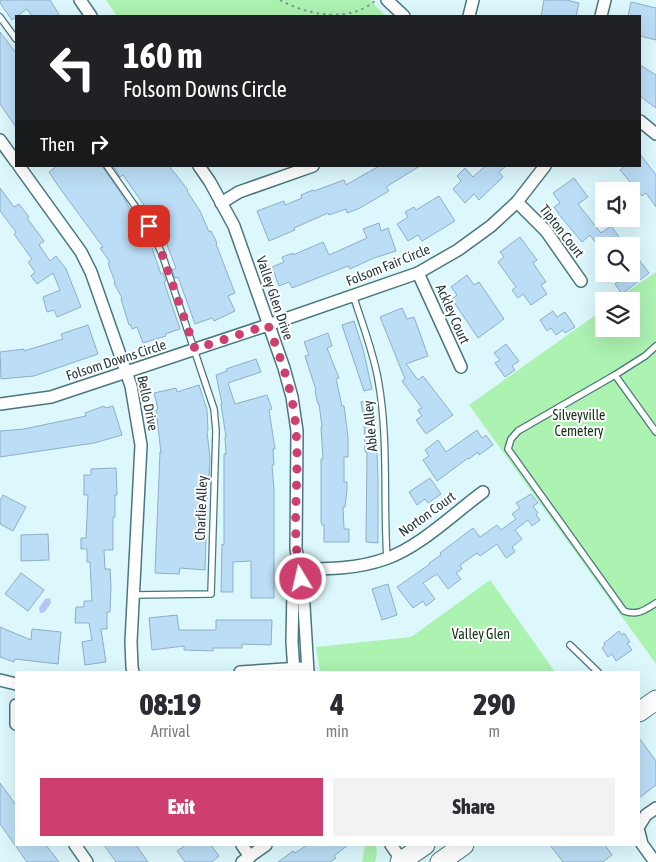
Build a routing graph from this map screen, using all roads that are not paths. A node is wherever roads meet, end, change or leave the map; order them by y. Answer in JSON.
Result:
{"nodes":[{"id":1,"x":80,"y":0,"type":"edge"},
{"id":2,"x":387,"y":0,"type":"edge"},
{"id":3,"x":473,"y":0,"type":"edge"},
{"id":4,"x":605,"y":0,"type":"edge"},
{"id":5,"x":90,"y":15,"type":"edge"},
{"id":6,"x":403,"y":15,"type":"edge"},
{"id":7,"x":469,"y":15,"type":"edge"},
{"id":8,"x":601,"y":15,"type":"edge"},
{"id":9,"x":0,"y":17,"type":"edge"},
{"id":10,"x":15,"y":38,"type":"edge"},
{"id":11,"x":641,"y":122,"type":"edge"},
{"id":12,"x":656,"y":134,"type":"edge"},
{"id":13,"x":0,"y":140,"type":"edge"},
{"id":14,"x":15,"y":161,"type":"edge"},
{"id":15,"x":20,"y":167,"type":"edge"},
{"id":16,"x":109,"y":167,"type":"edge"},
{"id":17,"x":199,"y":167,"type":"edge"},
{"id":18,"x":310,"y":167,"type":"edge"},
{"id":19,"x":544,"y":167,"type":"edge"},
{"id":20,"x":516,"y":202,"type":"junction"},
{"id":21,"x":221,"y":203,"type":"junction"},
{"id":22,"x":418,"y":272,"type":"junction"},
{"id":23,"x":581,"y":281,"type":"dead end"},
{"id":24,"x":353,"y":296,"type":"junction"},
{"id":25,"x":268,"y":325,"type":"junction"},
{"id":26,"x":656,"y":346,"type":"edge"},
{"id":27,"x":195,"y":349,"type":"junction"},
{"id":28,"x":461,"y":368,"type":"dead end"},
{"id":29,"x":126,"y":373,"type":"junction"},
{"id":30,"x":616,"y":375,"type":"junction"},
{"id":31,"x":0,"y":404,"type":"edge"},
{"id":32,"x":656,"y":432,"type":"edge"},
{"id":33,"x":482,"y":492,"type":"dead end"},
{"id":34,"x":387,"y":559,"type":"junction"},
{"id":35,"x":298,"y":569,"type":"junction"},
{"id":36,"x":134,"y":595,"type":"junction"},
{"id":37,"x":656,"y":603,"type":"edge"},
{"id":38,"x":570,"y":645,"type":"dead end"},
{"id":39,"x":293,"y":670,"type":"edge"},
{"id":40,"x":307,"y":670,"type":"edge"},
{"id":41,"x":133,"y":671,"type":"edge"},
{"id":42,"x":266,"y":671,"type":"edge"},
{"id":43,"x":597,"y":671,"type":"edge"},
{"id":44,"x":0,"y":680,"type":"edge"},
{"id":45,"x":15,"y":684,"type":"edge"},
{"id":46,"x":656,"y":700,"type":"edge"},
{"id":47,"x":640,"y":711,"type":"edge"},
{"id":48,"x":656,"y":808,"type":"edge"},
{"id":49,"x":640,"y":824,"type":"edge"},
{"id":50,"x":640,"y":836,"type":"edge"},
{"id":51,"x":76,"y":846,"type":"edge"},
{"id":52,"x":242,"y":846,"type":"edge"},
{"id":53,"x":265,"y":846,"type":"edge"},
{"id":54,"x":393,"y":846,"type":"edge"},
{"id":55,"x":463,"y":846,"type":"edge"},
{"id":56,"x":412,"y":855,"type":"edge"},
{"id":57,"x":246,"y":859,"type":"edge"},
{"id":58,"x":87,"y":862,"type":"edge"},
{"id":59,"x":440,"y":862,"type":"edge"},
{"id":60,"x":655,"y":862,"type":"edge"}],
"edges":[{"from":1,"to":5,"type":"street"},
{"from":2,"to":6,"type":"street"},
{"from":3,"to":7,"type":"street"},
{"from":4,"to":8,"type":"street"},
{"from":9,"to":10,"type":"lane"},
{"from":11,"to":12,"type":"street"},
{"from":13,"to":14,"type":"street"},
{"from":15,"to":29,"type":"street","name":"Bello Drive"},
{"from":16,"to":27,"type":"lane"},
{"from":17,"to":21,"type":"street","name":"Valley Glen Drive"},
{"from":18,"to":21,"type":"street"},
{"from":19,"to":20,"type":"street","name":"Folsom Fair Circle"},
{"from":20,"to":22,"type":"street","name":"Folsom Fair Circle"},
{"from":20,"to":23,"type":"street","name":"Tipton Court"},
{"from":21,"to":25,"type":"street","name":"Valley Glen Drive"},
{"from":22,"to":24,"type":"street","name":"Folsom Fair Circle"},
{"from":22,"to":28,"type":"street","name":"Ackley Court"},
{"from":24,"to":25,"type":"street","name":"Folsom Fair Circle"},
{"from":24,"to":34,"type":"lane","name":"Able Alley"},
{"from":25,"to":27,"type":"street","name":"Folsom Downs Circle"},
{"from":25,"to":35,"type":"street","name":"Valley Glen Drive"},
{"from":26,"to":30,"type":"lane"},
{"from":27,"to":29,"type":"street","name":"Folsom Downs Circle"},
{"from":27,"to":36,"type":"lane","name":"Charlie Alley"},
{"from":29,"to":31,"type":"street","name":"Folsom Downs Circle"},
{"from":29,"to":36,"type":"street","name":"Bello Drive"},
{"from":30,"to":32,"type":"lane"},
{"from":30,"to":37,"type":"lane"},
{"from":33,"to":34,"type":"street","name":"Norton Court"},
{"from":34,"to":35,"type":"street","name":"Norton Court"},
{"from":35,"to":39,"type":"street","name":"Valley Glen Drive"},
{"from":35,"to":40,"type":"street","name":"Valley Glen Drive"},
{"from":36,"to":41,"type":"street","name":"Bello Drive"},
{"from":38,"to":43,"type":"lane"},
{"from":39,"to":40,"type":"street"},
{"from":39,"to":42,"type":"street"},
{"from":44,"to":45,"type":"street"},
{"from":46,"to":47,"type":"main road"},
{"from":48,"to":49,"type":"street"},
{"from":50,"to":60,"type":"street"},
{"from":51,"to":58,"type":"street"},
{"from":52,"to":57,"type":"street"},
{"from":53,"to":57,"type":"street"},
{"from":54,"to":56,"type":"street"},
{"from":55,"to":59,"type":"main road"}]}
